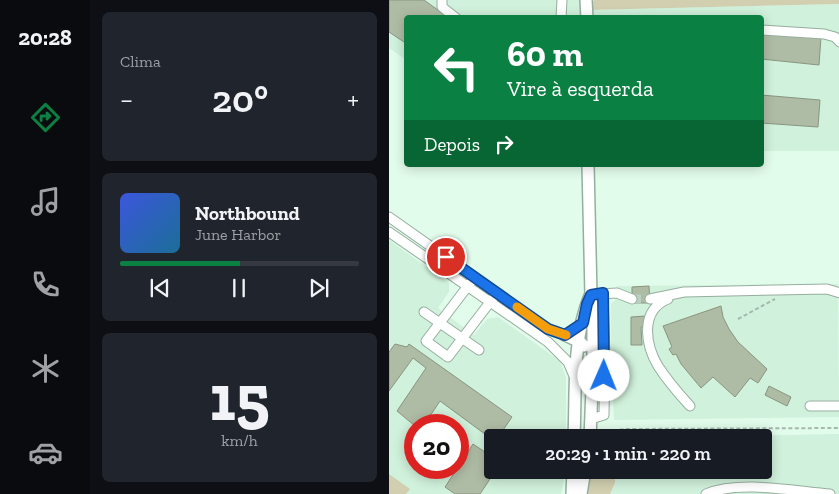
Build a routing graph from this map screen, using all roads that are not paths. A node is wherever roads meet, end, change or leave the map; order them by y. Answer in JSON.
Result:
{"nodes":[{"id":1,"x":442,"y":0,"type":"edge"},
{"id":2,"x":562,"y":0,"type":"edge"},
{"id":3,"x":587,"y":0,"type":"edge"},
{"id":4,"x":452,"y":15,"type":"edge"},
{"id":5,"x":561,"y":15,"type":"edge"},
{"id":6,"x":587,"y":15,"type":"edge"},
{"id":7,"x":764,"y":30,"type":"edge"},
{"id":8,"x":839,"y":42,"type":"edge"},
{"id":9,"x":588,"y":167,"type":"edge"},
{"id":10,"x":389,"y":217,"type":"edge"},
{"id":11,"x":389,"y":232,"type":"edge"},
{"id":12,"x":475,"y":277,"type":"junction"},
{"id":13,"x":468,"y":286,"type":"junction"},
{"id":14,"x":684,"y":292,"type":"junction"},
{"id":15,"x":497,"y":293,"type":"junction"},
{"id":16,"x":603,"y":293,"type":"junction"},
{"id":17,"x":839,"y":293,"type":"edge"},
{"id":18,"x":591,"y":295,"type":"junction"},
{"id":19,"x":632,"y":299,"type":"tunnel mouth"},
{"id":20,"x":649,"y":299,"type":"tunnel mouth"},
{"id":21,"x":491,"y":302,"type":"junction"},
{"id":22,"x":424,"y":312,"type":"dead end"},
{"id":23,"x":439,"y":323,"type":"junction"},
{"id":24,"x":583,"y":323,"type":"junction"},
{"id":25,"x":565,"y":335,"type":"junction"},
{"id":26,"x":462,"y":338,"type":"junction"},
{"id":27,"x":579,"y":342,"type":"junction"},
{"id":28,"x":479,"y":350,"type":"dead end"},
{"id":29,"x":575,"y":378,"type":"junction"},
{"id":30,"x":592,"y":384,"type":"junction"},
{"id":31,"x":690,"y":406,"type":"dead end"},
{"id":32,"x":810,"y":406,"type":"dead end"},
{"id":33,"x":839,"y":406,"type":"edge"},
{"id":34,"x":591,"y":420,"type":"junction"},
{"id":35,"x":575,"y":429,"type":"edge"},
{"id":36,"x":590,"y":429,"type":"edge"},
{"id":37,"x":573,"y":479,"type":"edge"},
{"id":38,"x":584,"y":479,"type":"edge"},
{"id":39,"x":572,"y":494,"type":"edge"},
{"id":40,"x":581,"y":494,"type":"edge"},
{"id":41,"x":706,"y":494,"type":"edge"},
{"id":42,"x":830,"y":494,"type":"edge"}],
"edges":[{"from":1,"to":4,"type":"street"},
{"from":2,"to":5,"type":"street"},
{"from":3,"to":6,"type":"main road"},
{"from":7,"to":8,"type":"street"},
{"from":9,"to":18,"type":"main road"},
{"from":10,"to":12,"type":"street"},
{"from":11,"to":13,"type":"street"},
{"from":12,"to":13,"type":"street"},
{"from":12,"to":15,"type":"street"},
{"from":13,"to":21,"type":"street"},
{"from":13,"to":23,"type":"street"},
{"from":14,"to":17,"type":"street"},
{"from":14,"to":20,"type":"street"},
{"from":14,"to":31,"type":"street"},
{"from":15,"to":21,"type":"street"},
{"from":15,"to":25,"type":"street"},
{"from":16,"to":18,"type":"street"},
{"from":16,"to":19,"type":"street"},
{"from":16,"to":34,"type":"street"},
{"from":18,"to":24,"type":"main road"},
{"from":18,"to":30,"type":"main road"},
{"from":21,"to":26,"type":"street"},
{"from":21,"to":29,"type":"street"},
{"from":22,"to":23,"type":"street"},
{"from":23,"to":26,"type":"street"},
{"from":23,"to":26,"type":"street"},
{"from":24,"to":25,"type":"street"},
{"from":24,"to":27,"type":"main road"},
{"from":25,"to":27,"type":"main road"},
{"from":26,"to":28,"type":"street"},
{"from":27,"to":29,"type":"main road"},
{"from":27,"to":30,"type":"main road"},
{"from":29,"to":35,"type":"main road"},
{"from":30,"to":34,"type":"main road"},
{"from":32,"to":33,"type":"street"},
{"from":34,"to":36,"type":"main road"},
{"from":37,"to":39,"type":"main road"},
{"from":38,"to":40,"type":"main road"},
{"from":41,"to":42,"type":"street"}]}
